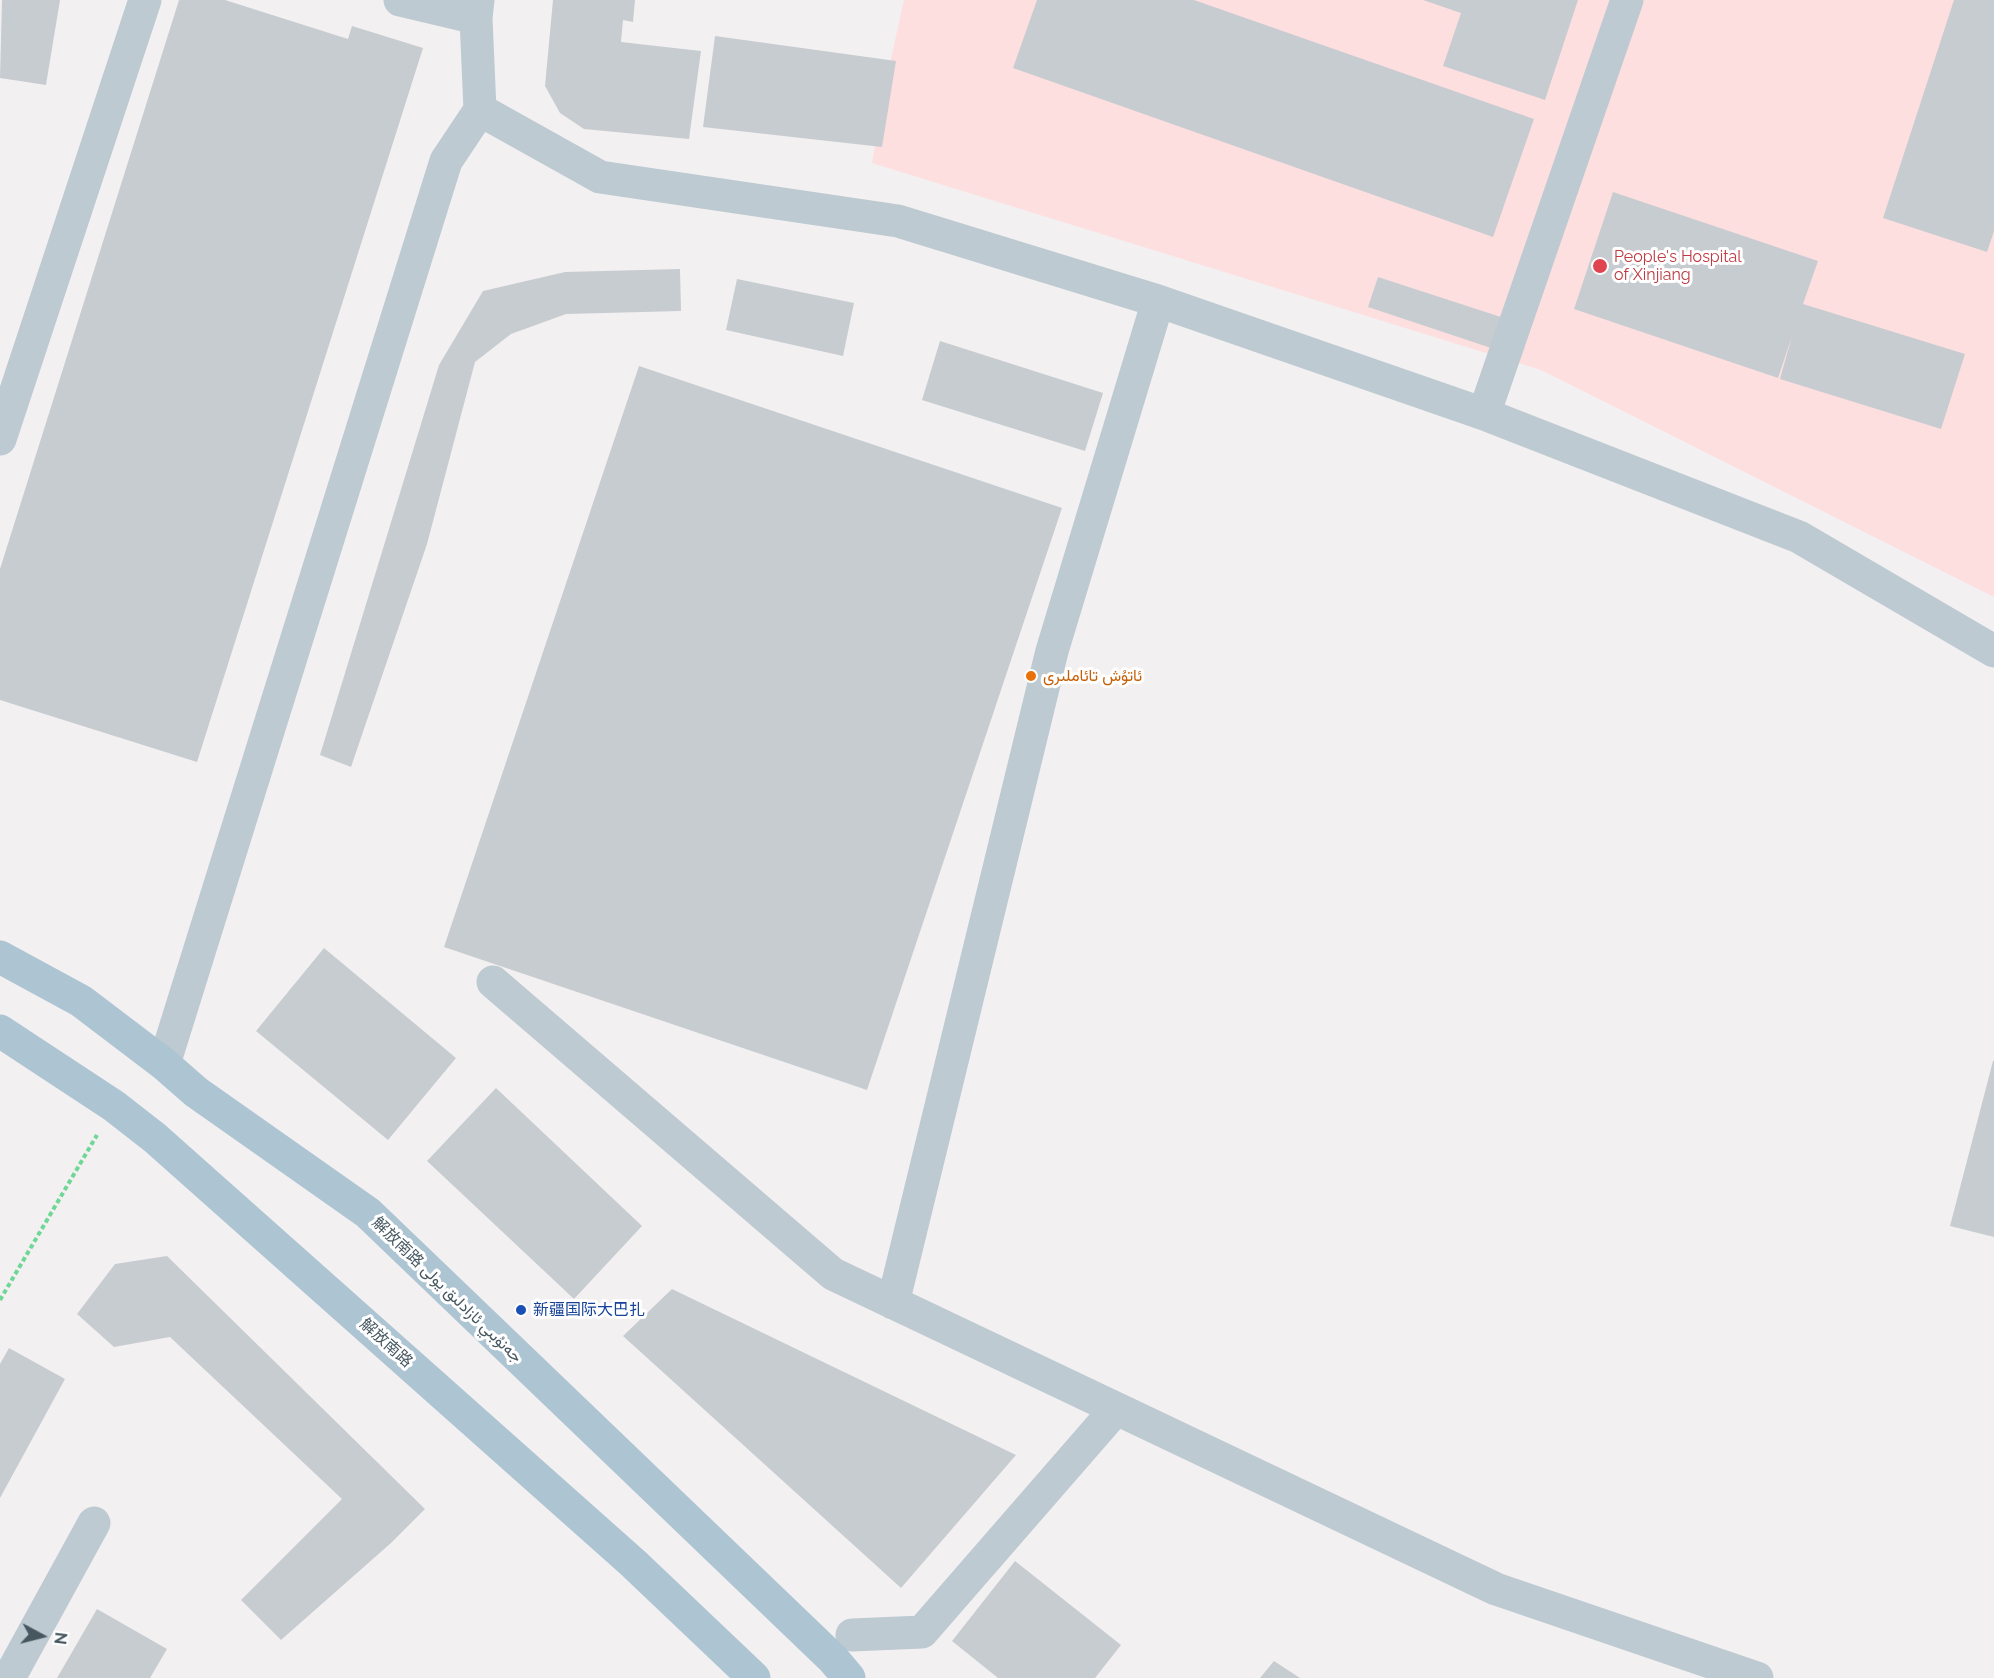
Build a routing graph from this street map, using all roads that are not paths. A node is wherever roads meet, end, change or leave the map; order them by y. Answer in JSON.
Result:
{"nodes":[{"id":1,"x":145,"y":0,"type":"edge"},
{"id":2,"x":400,"y":0,"type":"edge"},
{"id":3,"x":1627,"y":0,"type":"edge"},
{"id":4,"x":477,"y":9,"type":"edge"},
{"id":5,"x":480,"y":110,"type":"junction"},
{"id":6,"x":1158,"y":302,"type":"junction"},
{"id":7,"x":1484,"y":414,"type":"junction"},
{"id":8,"x":0,"y":439,"type":"edge"},
{"id":9,"x":1994,"y":651,"type":"edge"},
{"id":10,"x":0,"y":957,"type":"edge"},
{"id":11,"x":492,"y":982,"type":"dead end"},
{"id":12,"x":0,"y":1031,"type":"edge"},
{"id":13,"x":164,"y":1064,"type":"junction"},
{"id":14,"x":893,"y":1303,"type":"junction"},
{"id":15,"x":1116,"y":1409,"type":"junction"},
{"id":16,"x":94,"y":1523,"type":"dead end"},
{"id":17,"x":852,"y":1635,"type":"dead end"},
{"id":18,"x":9,"y":1678,"type":"edge"},
{"id":19,"x":754,"y":1678,"type":"edge"},
{"id":20,"x":849,"y":1678,"type":"edge"},
{"id":21,"x":1757,"y":1678,"type":"edge"}],
"edges":[{"from":1,"to":8,"type":"street"},
{"from":2,"to":4,"type":"street"},
{"from":3,"to":7,"type":"street"},
{"from":4,"to":5,"type":"street"},
{"from":5,"to":6,"type":"street"},
{"from":5,"to":13,"type":"street"},
{"from":6,"to":7,"type":"street"},
{"from":6,"to":14,"type":"street"},
{"from":7,"to":9,"type":"street"},
{"from":10,"to":13,"type":"main road","name":"解放南路 جەنۇبىي ئازادلىق يولى"},
{"from":11,"to":14,"type":"street"},
{"from":12,"to":19,"type":"main road","name":"解放南路"},
{"from":13,"to":20,"type":"main road","name":"解放南路 جەنۇبىي ئازادلىق يولى"},
{"from":14,"to":15,"type":"street"},
{"from":15,"to":17,"type":"street"},
{"from":15,"to":21,"type":"street"},
{"from":16,"to":18,"type":"street"}]}
